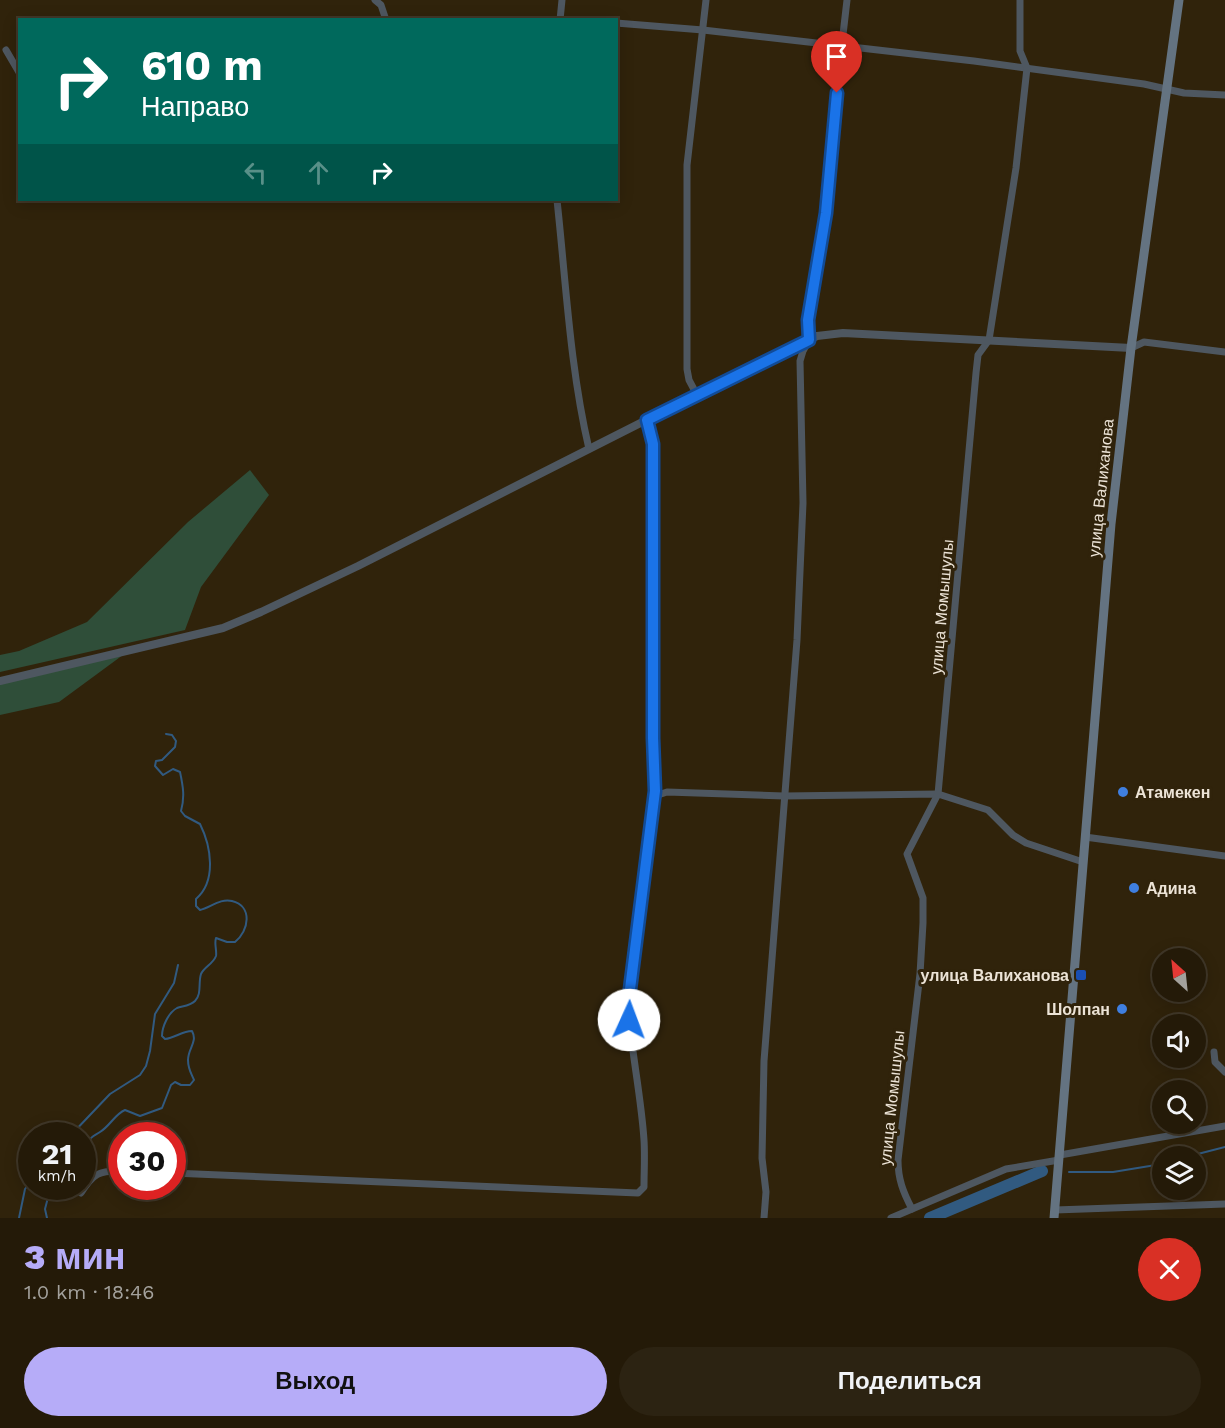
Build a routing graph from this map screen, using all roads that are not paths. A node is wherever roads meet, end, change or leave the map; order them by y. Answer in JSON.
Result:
{"nodes":[{"id":1,"x":375,"y":0,"type":"edge"},
{"id":2,"x":562,"y":0,"type":"edge"},
{"id":3,"x":706,"y":0,"type":"edge"},
{"id":4,"x":847,"y":0,"type":"edge"},
{"id":5,"x":1020,"y":0,"type":"edge"},
{"id":6,"x":1179,"y":0,"type":"edge"},
{"id":7,"x":385,"y":18,"type":"edge"},
{"id":8,"x":560,"y":18,"type":"edge"},
{"id":9,"x":618,"y":23,"type":"edge"},
{"id":10,"x":703,"y":30,"type":"junction"},
{"id":11,"x":841,"y":47,"type":"junction"},
{"id":12,"x":6,"y":50,"type":"dead end"},
{"id":13,"x":1027,"y":68,"type":"junction"},
{"id":14,"x":18,"y":71,"type":"edge"},
{"id":15,"x":1167,"y":90,"type":"junction"},
{"id":16,"x":1225,"y":95,"type":"edge"},
{"id":17,"x":557,"y":201,"type":"edge"},
{"id":18,"x":809,"y":340,"type":"junction"},
{"id":19,"x":989,"y":340,"type":"junction"},
{"id":20,"x":1131,"y":348,"type":"junction"},
{"id":21,"x":1225,"y":352,"type":"edge"},
{"id":22,"x":697,"y":394,"type":"junction"},
{"id":23,"x":647,"y":420,"type":"junction"},
{"id":24,"x":589,"y":449,"type":"junction"},
{"id":25,"x":0,"y":681,"type":"edge"},
{"id":26,"x":938,"y":794,"type":"junction"},
{"id":27,"x":655,"y":796,"type":"junction"},
{"id":28,"x":784,"y":796,"type":"junction"},
{"id":29,"x":1085,"y":837,"type":"junction"},
{"id":30,"x":1225,"y":856,"type":"edge"},
{"id":31,"x":1083,"y":862,"type":"junction"},
{"id":32,"x":1214,"y":1052,"type":"dead end"},
{"id":33,"x":1225,"y":1072,"type":"edge"},
{"id":34,"x":1225,"y":1126,"type":"edge"},
{"id":35,"x":1059,"y":1158,"type":"junction"},
{"id":36,"x":186,"y":1174,"type":"edge"},
{"id":37,"x":1225,"y":1204,"type":"edge"},
{"id":38,"x":912,"y":1209,"type":"junction"},
{"id":39,"x":1055,"y":1214,"type":"edge"},
{"id":40,"x":764,"y":1218,"type":"edge"},
{"id":41,"x":891,"y":1218,"type":"edge"}],
"edges":[{"from":1,"to":7,"type":"street"},
{"from":2,"to":8,"type":"street"},
{"from":3,"to":10,"type":"street"},
{"from":4,"to":11,"type":"street"},
{"from":5,"to":13,"type":"street","name":"улица Момышулы"},
{"from":6,"to":15,"type":"main road","name":"улица Валиханова"},
{"from":9,"to":10,"type":"street"},
{"from":10,"to":11,"type":"street"},
{"from":10,"to":22,"type":"street"},
{"from":11,"to":13,"type":"street"},
{"from":11,"to":18,"type":"street"},
{"from":12,"to":14,"type":"street"},
{"from":13,"to":15,"type":"street"},
{"from":13,"to":19,"type":"street","name":"улица Момышулы"},
{"from":15,"to":16,"type":"street"},
{"from":15,"to":20,"type":"main road","name":"улица Валиханова"},
{"from":17,"to":24,"type":"street"},
{"from":18,"to":19,"type":"street"},
{"from":18,"to":22,"type":"street"},
{"from":18,"to":28,"type":"street"},
{"from":19,"to":20,"type":"street"},
{"from":19,"to":26,"type":"street","name":"улица Момышулы"},
{"from":20,"to":21,"type":"street"},
{"from":20,"to":29,"type":"main road","name":"улица Валиханова"},
{"from":22,"to":23,"type":"street"},
{"from":23,"to":24,"type":"street"},
{"from":23,"to":27,"type":"street"},
{"from":24,"to":25,"type":"street"},
{"from":26,"to":28,"type":"street"},
{"from":26,"to":31,"type":"street"},
{"from":26,"to":38,"type":"street","name":"улица Момышулы"},
{"from":27,"to":28,"type":"street"},
{"from":27,"to":36,"type":"street"},
{"from":28,"to":40,"type":"street"},
{"from":29,"to":30,"type":"street"},
{"from":29,"to":31,"type":"main road","name":"улица Валиханова"},
{"from":31,"to":35,"type":"main road","name":"улица Валиханова"},
{"from":32,"to":33,"type":"street"},
{"from":34,"to":35,"type":"street"},
{"from":35,"to":38,"type":"street"},
{"from":35,"to":39,"type":"main road","name":"улица Валиханова"},
{"from":37,"to":39,"type":"street"},
{"from":38,"to":41,"type":"street"}]}
